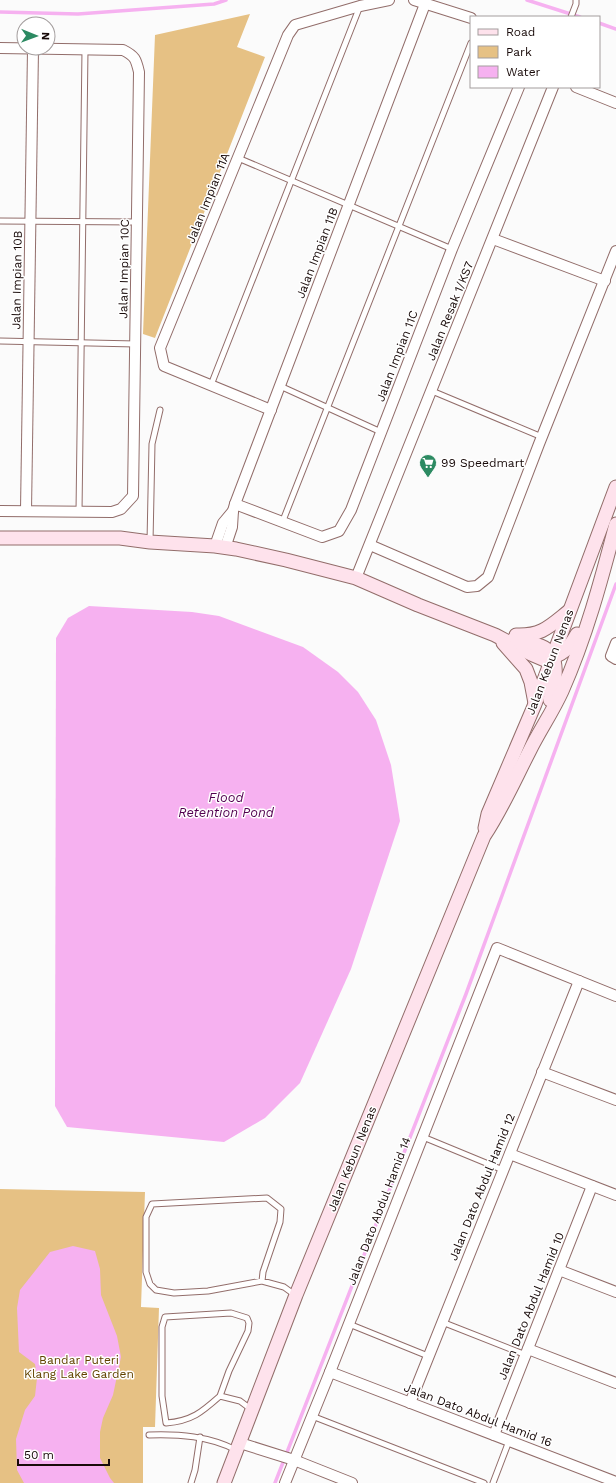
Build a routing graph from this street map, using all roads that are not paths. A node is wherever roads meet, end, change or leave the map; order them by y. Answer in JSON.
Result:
{"nodes":[{"id":1,"x":389,"y":0,"type":"edge"},
{"id":2,"x":414,"y":0,"type":"edge"},
{"id":3,"x":576,"y":2,"type":"edge"},
{"id":4,"x":425,"y":4,"type":"junction"},
{"id":5,"x":360,"y":6,"type":"junction"},
{"id":6,"x":571,"y":16,"type":"edge"},
{"id":7,"x":470,"y":18,"type":"edge"},
{"id":8,"x":470,"y":46,"type":"edge"},
{"id":9,"x":0,"y":48,"type":"edge"},
{"id":10,"x":16,"y":48,"type":"edge"},
{"id":11,"x":56,"y":49,"type":"edge"},
{"id":12,"x":85,"y":50,"type":"junction"},
{"id":13,"x":33,"y":56,"type":"edge"},
{"id":14,"x":519,"y":88,"type":"edge"},
{"id":15,"x":553,"y":88,"type":"edge"},
{"id":16,"x":578,"y":88,"type":"edge"},
{"id":17,"x":616,"y":103,"type":"edge"},
{"id":18,"x":238,"y":158,"type":"junction"},
{"id":19,"x":292,"y":181,"type":"junction"},
{"id":20,"x":349,"y":205,"type":"junction"},
{"id":21,"x":0,"y":221,"type":"edge"},
{"id":22,"x":31,"y":221,"type":"junction"},
{"id":23,"x":83,"y":222,"type":"junction"},
{"id":24,"x":137,"y":222,"type":"junction"},
{"id":25,"x":399,"y":226,"type":"junction"},
{"id":26,"x":493,"y":240,"type":"junction"},
{"id":27,"x":452,"y":249,"type":"junction"},
{"id":28,"x":616,"y":251,"type":"edge"},
{"id":29,"x":605,"y":281,"type":"junction"},
{"id":30,"x":0,"y":341,"type":"edge"},
{"id":31,"x":29,"y":342,"type":"junction"},
{"id":32,"x":81,"y":343,"type":"junction"},
{"id":33,"x":136,"y":344,"type":"junction"},
{"id":34,"x":211,"y":386,"type":"junction"},
{"id":35,"x":280,"y":386,"type":"junction"},
{"id":36,"x":432,"y":391,"type":"junction"},
{"id":37,"x":328,"y":407,"type":"junction"},
{"id":38,"x":160,"y":410,"type":"dead end"},
{"id":39,"x":271,"y":410,"type":"junction"},
{"id":40,"x":381,"y":432,"type":"junction"},
{"id":41,"x":542,"y":437,"type":"junction"},
{"id":42,"x":616,"y":487,"type":"edge"},
{"id":43,"x":234,"y":508,"type":"junction"},
{"id":44,"x":0,"y":511,"type":"edge"},
{"id":45,"x":26,"y":511,"type":"junction"},
{"id":46,"x":79,"y":512,"type":"junction"},
{"id":47,"x":282,"y":523,"type":"junction"},
{"id":48,"x":616,"y":524,"type":"edge"},
{"id":49,"x":0,"y":538,"type":"edge"},
{"id":50,"x":150,"y":542,"type":"junction"},
{"id":51,"x":370,"y":545,"type":"junction"},
{"id":52,"x":220,"y":547,"type":"junction"},
{"id":53,"x":356,"y":578,"type":"junction"},
{"id":54,"x":592,"y":610,"type":"junction"},
{"id":55,"x":569,"y":612,"type":"junction"},
{"id":56,"x":495,"y":635,"type":"junction"},
{"id":57,"x":616,"y":643,"type":"edge"},
{"id":58,"x":553,"y":658,"type":"junction"},
{"id":59,"x":613,"y":658,"type":"edge"},
{"id":60,"x":535,"y":704,"type":"junction"},
{"id":61,"x":540,"y":730,"type":"junction"},
{"id":62,"x":484,"y":836,"type":"junction"},
{"id":63,"x":579,"y":981,"type":"junction"},
{"id":64,"x":616,"y":996,"type":"edge"},
{"id":65,"x":542,"y":1072,"type":"junction"},
{"id":66,"x":616,"y":1100,"type":"edge"},
{"id":67,"x":423,"y":1137,"type":"junction"},
{"id":68,"x":510,"y":1154,"type":"junction"},
{"id":69,"x":503,"y":1170,"type":"junction"},
{"id":70,"x":592,"y":1186,"type":"junction"},
{"id":71,"x":616,"y":1195,"type":"edge"},
{"id":72,"x":559,"y":1270,"type":"junction"},
{"id":73,"x":262,"y":1281,"type":"junction"},
{"id":74,"x":616,"y":1292,"type":"edge"},
{"id":75,"x":296,"y":1295,"type":"junction"},
{"id":76,"x":442,"y":1322,"type":"junction"},
{"id":77,"x":349,"y":1324,"type":"junction"},
{"id":78,"x":527,"y":1352,"type":"junction"},
{"id":79,"x":428,"y":1356,"type":"junction"},
{"id":80,"x":330,"y":1372,"type":"junction"},
{"id":81,"x":616,"y":1383,"type":"edge"},
{"id":82,"x":220,"y":1396,"type":"junction"},
{"id":83,"x":410,"y":1403,"type":"junction"},
{"id":84,"x":253,"y":1410,"type":"junction"},
{"id":85,"x":312,"y":1416,"type":"junction"},
{"id":86,"x":149,"y":1435,"type":"dead end"},
{"id":87,"x":494,"y":1435,"type":"junction"},
{"id":88,"x":200,"y":1437,"type":"junction"},
{"id":89,"x":509,"y":1441,"type":"junction"},
{"id":90,"x":238,"y":1447,"type":"junction"},
{"id":91,"x":294,"y":1460,"type":"junction"},
{"id":92,"x":336,"y":1480,"type":"edge"},
{"id":93,"x":616,"y":1482,"type":"edge"},
{"id":94,"x":190,"y":1483,"type":"edge"},
{"id":95,"x":224,"y":1483,"type":"edge"},
{"id":96,"x":285,"y":1483,"type":"edge"},
{"id":97,"x":352,"y":1483,"type":"edge"},
{"id":98,"x":484,"y":1483,"type":"edge"},
{"id":99,"x":493,"y":1483,"type":"edge"}],
"edges":[{"from":1,"to":5,"type":"street","name":"Jalan Impian 11A"},
{"from":2,"to":4,"type":"street"},
{"from":3,"to":6,"type":"lane"},
{"from":4,"to":7,"type":"street"},
{"from":4,"to":20,"type":"street","name":"Jalan Impian 11B"},
{"from":5,"to":18,"type":"street","name":"Jalan Impian 11A"},
{"from":5,"to":19,"type":"lane"},
{"from":8,"to":25,"type":"lane"},
{"from":9,"to":10,"type":"street"},
{"from":11,"to":12,"type":"street"},
{"from":12,"to":23,"type":"lane"},
{"from":12,"to":24,"type":"street","name":"Jalan Impian 10C"},
{"from":13,"to":22,"type":"street","name":"Jalan Impian 10B"},
{"from":14,"to":27,"type":"street","name":"Jalan Impian 11C"},
{"from":15,"to":26,"type":"street","name":"Jalan Resak 1/KS7"},
{"from":16,"to":17,"type":"street"},
{"from":18,"to":19,"type":"lane"},
{"from":18,"to":34,"type":"street","name":"Jalan Impian 11A"},
{"from":19,"to":20,"type":"lane"},
{"from":19,"to":34,"type":"lane"},
{"from":20,"to":25,"type":"lane"},
{"from":20,"to":35,"type":"street","name":"Jalan Impian 11B"},
{"from":21,"to":22,"type":"lane"},
{"from":22,"to":23,"type":"lane"},
{"from":22,"to":31,"type":"street","name":"Jalan Impian 10B"},
{"from":23,"to":24,"type":"lane"},
{"from":23,"to":32,"type":"lane"},
{"from":24,"to":33,"type":"street","name":"Jalan Impian 10C"},
{"from":25,"to":27,"type":"lane"},
{"from":25,"to":37,"type":"lane"},
{"from":26,"to":29,"type":"street"},
{"from":26,"to":36,"type":"street","name":"Jalan Resak 1/KS7"},
{"from":27,"to":40,"type":"street","name":"Jalan Impian 11C"},
{"from":28,"to":29,"type":"street"},
{"from":29,"to":41,"type":"street"},
{"from":30,"to":31,"type":"lane"},
{"from":31,"to":32,"type":"lane"},
{"from":31,"to":45,"type":"street","name":"Jalan Impian 10B"},
{"from":32,"to":33,"type":"lane"},
{"from":32,"to":46,"type":"lane"},
{"from":33,"to":46,"type":"street","name":"Jalan Impian 10C"},
{"from":34,"to":39,"type":"street","name":"Jalan Impian 11A"},
{"from":35,"to":37,"type":"lane"},
{"from":35,"to":39,"type":"street","name":"Jalan Impian 11B"},
{"from":36,"to":41,"type":"lane"},
{"from":36,"to":51,"type":"street","name":"Jalan Resak 1/KS7"},
{"from":37,"to":40,"type":"lane"},
{"from":37,"to":47,"type":"lane"},
{"from":38,"to":50,"type":"lane"},
{"from":39,"to":43,"type":"street","name":"Jalan Impian 11B"},
{"from":40,"to":47,"type":"street","name":"Jalan Impian 11C"},
{"from":41,"to":51,"type":"street"},
{"from":42,"to":55,"type":"street","name":"Jalan Kebun Nenas"},
{"from":43,"to":47,"type":"street","name":"Jalan Impian 11C"},
{"from":43,"to":52,"type":"street","name":"Jalan Impian 11B"},
{"from":44,"to":45,"type":"street"},
{"from":45,"to":46,"type":"street"},
{"from":48,"to":54,"type":"street","name":"Jalan Kebun Nenas"},
{"from":49,"to":50,"type":"street"},
{"from":50,"to":52,"type":"street"},
{"from":51,"to":53,"type":"street","name":"Jalan Resak 1/KS7"},
{"from":52,"to":53,"type":"street"},
{"from":53,"to":56,"type":"street"},
{"from":54,"to":58,"type":"street"},
{"from":54,"to":61,"type":"street","name":"Jalan Kebun Nenas"},
{"from":55,"to":56,"type":"street"},
{"from":55,"to":58,"type":"street","name":"Jalan Kebun Nenas"},
{"from":56,"to":58,"type":"street"},
{"from":56,"to":60,"type":"street"},
{"from":57,"to":59,"type":"street"},
{"from":58,"to":60,"type":"street","name":"Jalan Kebun Nenas"},
{"from":58,"to":61,"type":"street"},
{"from":60,"to":62,"type":"street","name":"Jalan Kebun Nenas"},
{"from":61,"to":62,"type":"street","name":"Jalan Kebun Nenas"},
{"from":62,"to":75,"type":"street","name":"Jalan Kebun Nenas"},
{"from":63,"to":64,"type":"street"},
{"from":63,"to":65,"type":"street","name":"Jalan Dato Abdul Hamid 12"},
{"from":63,"to":67,"type":"street","name":"Jalan Dato Abdul Hamid 14"},
{"from":65,"to":66,"type":"street"},
{"from":65,"to":68,"type":"street","name":"Jalan Dato Abdul Hamid 12"},
{"from":67,"to":69,"type":"lane"},
{"from":67,"to":77,"type":"street","name":"Jalan Dato Abdul Hamid 14"},
{"from":68,"to":69,"type":"street","name":"Jalan Dato Abdul Hamid 12"},
{"from":68,"to":70,"type":"street"},
{"from":69,"to":76,"type":"street","name":"Jalan Dato Abdul Hamid 12"},
{"from":70,"to":71,"type":"street"},
{"from":70,"to":72,"type":"street","name":"Jalan Dato Abdul Hamid 10"},
{"from":72,"to":74,"type":"street"},
{"from":72,"to":78,"type":"street","name":"Jalan Dato Abdul Hamid 10"},
{"from":73,"to":73,"type":"lane"},
{"from":73,"to":75,"type":"lane"},
{"from":75,"to":84,"type":"street","name":"Jalan Kebun Nenas"},
{"from":76,"to":78,"type":"lane"},
{"from":76,"to":79,"type":"street","name":"Jalan Dato Abdul Hamid 12"},
{"from":77,"to":79,"type":"lane"},
{"from":77,"to":80,"type":"street","name":"Jalan Dato Abdul Hamid 14"},
{"from":78,"to":81,"type":"street"},
{"from":78,"to":87,"type":"street","name":"Jalan Dato Abdul Hamid 10"},
{"from":79,"to":83,"type":"street","name":"Jalan Dato Abdul Hamid 12"},
{"from":80,"to":83,"type":"street","name":"Jalan Dato Abdul Hamid 16"},
{"from":80,"to":85,"type":"street","name":"Jalan Dato Abdul Hamid 14"},
{"from":82,"to":82,"type":"lane"},
{"from":82,"to":84,"type":"lane"},
{"from":83,"to":87,"type":"street","name":"Jalan Dato Abdul Hamid 16"},
{"from":84,"to":90,"type":"street","name":"Jalan Kebun Nenas"},
{"from":85,"to":91,"type":"street","name":"Jalan Dato Abdul Hamid 14"},
{"from":85,"to":98,"type":"lane"},
{"from":86,"to":88,"type":"lane"},
{"from":87,"to":89,"type":"street","name":"Jalan Dato Abdul Hamid 16"},
{"from":88,"to":90,"type":"lane"},
{"from":88,"to":94,"type":"lane"},
{"from":89,"to":93,"type":"street","name":"Jalan Dato Abdul Hamid 16"},
{"from":89,"to":99,"type":"lane"},
{"from":90,"to":91,"type":"street"},
{"from":90,"to":95,"type":"street","name":"Jalan Kebun Nenas"},
{"from":91,"to":92,"type":"street"},
{"from":91,"to":96,"type":"street","name":"Jalan Dato Abdul Hamid 14"},
{"from":92,"to":97,"type":"street"}]}
